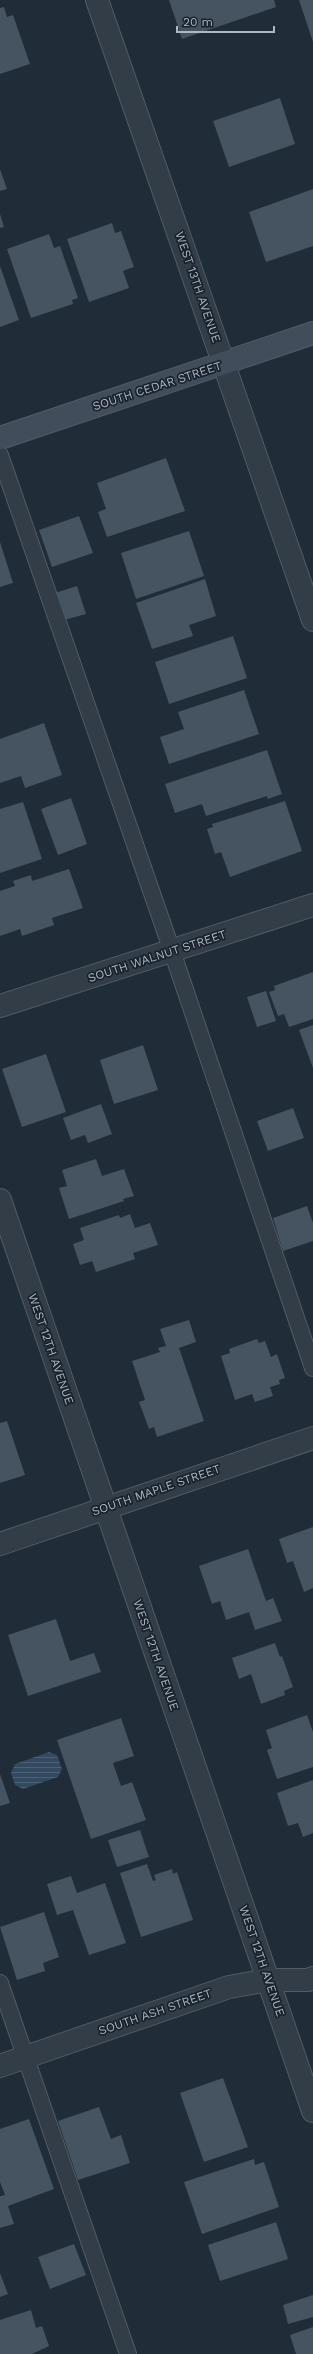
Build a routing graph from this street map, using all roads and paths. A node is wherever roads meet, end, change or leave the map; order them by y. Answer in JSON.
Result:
{"nodes":[{"id":1,"x":97,"y":0,"type":"edge"},
{"id":2,"x":313,"y":332,"type":"edge"},
{"id":3,"x":225,"y":363,"type":"junction"},
{"id":4,"x":0,"y":438,"type":"edge"},
{"id":5,"x":0,"y":454,"type":"edge"},
{"id":6,"x":313,"y":620,"type":"edge"},
{"id":7,"x":313,"y":905,"type":"edge"},
{"id":8,"x":172,"y":951,"type":"junction"},
{"id":9,"x":0,"y":1006,"type":"edge"},
{"id":10,"x":0,"y":1200,"type":"edge"},
{"id":11,"x":313,"y":1368,"type":"edge"},
{"id":12,"x":313,"y":1438,"type":"edge"},
{"id":13,"x":105,"y":1507,"type":"junction"},
{"id":14,"x":0,"y":1544,"type":"edge"},
{"id":15,"x":313,"y":1978,"type":"edge"},
{"id":16,"x":269,"y":1980,"type":"junction"},
{"id":17,"x":0,"y":1983,"type":"edge"},
{"id":18,"x":26,"y":2058,"type":"junction"},
{"id":19,"x":0,"y":2066,"type":"edge"},
{"id":20,"x":313,"y":2111,"type":"edge"},
{"id":21,"x":128,"y":2354,"type":"edge"}],
"edges":[{"from":1,"to":3,"type":"street","name":"WEST 13TH AVENUE"},
{"from":2,"to":3,"type":"main road","name":"SOUTH CEDAR STREET"},
{"from":3,"to":4,"type":"main road","name":"SOUTH CEDAR STREET"},
{"from":3,"to":6,"type":"street","name":"WEST 13TH AVENUE"},
{"from":5,"to":8,"type":"lane"},
{"from":7,"to":8,"type":"street","name":"SOUTH WALNUT STREET"},
{"from":8,"to":9,"type":"street","name":"SOUTH WALNUT STREET"},
{"from":8,"to":11,"type":"lane"},
{"from":10,"to":13,"type":"street","name":"WEST 12TH AVENUE"},
{"from":12,"to":13,"type":"street","name":"SOUTH MAPLE STREET"},
{"from":13,"to":14,"type":"street","name":"SOUTH MAPLE STREET"},
{"from":13,"to":16,"type":"street","name":"WEST 12TH AVENUE"},
{"from":15,"to":16,"type":"street","name":"SOUTH ASH STREET"},
{"from":16,"to":18,"type":"street","name":"SOUTH ASH STREET"},
{"from":16,"to":20,"type":"street","name":"WEST 12TH AVENUE"},
{"from":17,"to":18,"type":"lane"},
{"from":18,"to":19,"type":"street","name":"SOUTH ASH STREET"},
{"from":18,"to":21,"type":"lane"}]}
